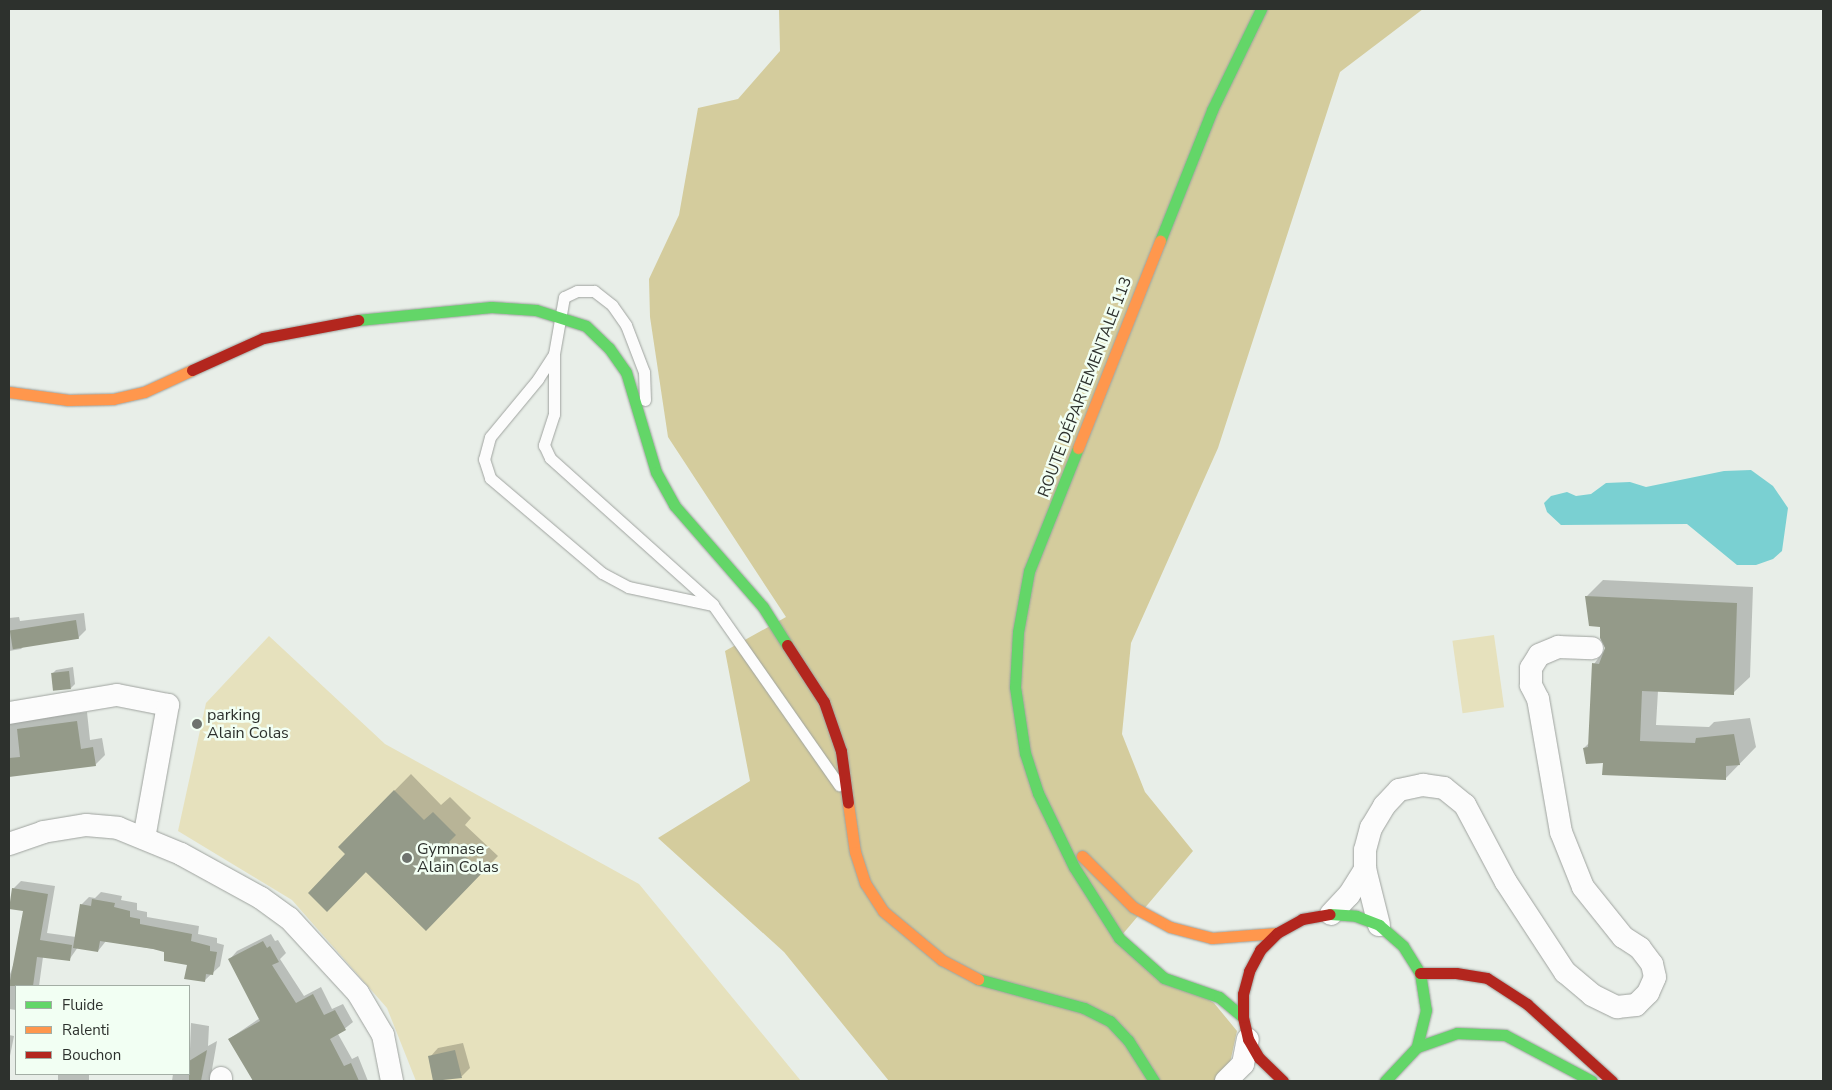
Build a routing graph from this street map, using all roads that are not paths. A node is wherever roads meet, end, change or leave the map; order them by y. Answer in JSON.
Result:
{"nodes":[{"id":1,"x":1262,"y":9,"type":"edge"},
{"id":2,"x":560,"y":315,"type":"junction"},
{"id":3,"x":554,"y":354,"type":"junction"},
{"id":4,"x":9,"y":392,"type":"edge"},
{"id":5,"x":645,"y":440,"type":"junction"},
{"id":6,"x":713,"y":605,"type":"junction"},
{"id":7,"x":1592,"y":648,"type":"dead end"},
{"id":8,"x":9,"y":713,"type":"edge"},
{"id":9,"x":1038,"y":793,"type":"junction"},
{"id":10,"x":847,"y":796,"type":"junction"},
{"id":11,"x":144,"y":838,"type":"junction"},
{"id":12,"x":9,"y":844,"type":"edge"},
{"id":13,"x":1365,"y":869,"type":"junction"},
{"id":14,"x":1331,"y":914,"type":"junction"},
{"id":15,"x":1379,"y":925,"type":"junction"},
{"id":16,"x":1277,"y":933,"type":"junction"},
{"id":17,"x":1420,"y":973,"type":"junction"},
{"id":18,"x":1243,"y":1017,"type":"junction"},
{"id":19,"x":1248,"y":1039,"type":"junction"},
{"id":20,"x":1417,"y":1046,"type":"junction"},
{"id":21,"x":1389,"y":1080,"type":"edge"},
{"id":22,"x":392,"y":1081,"type":"edge"},
{"id":23,"x":1154,"y":1081,"type":"edge"},
{"id":24,"x":1226,"y":1081,"type":"edge"},
{"id":25,"x":1283,"y":1081,"type":"edge"},
{"id":26,"x":1592,"y":1081,"type":"edge"},
{"id":27,"x":1612,"y":1081,"type":"edge"}],
"edges":[{"from":1,"to":9,"type":"main road","name":"ROUTE DÉPARTEMENTALE 113"},
{"from":2,"to":3,"type":"lane"},
{"from":2,"to":4,"type":"main road"},
{"from":2,"to":5,"type":"main road"},
{"from":2,"to":5,"type":"lane"},
{"from":3,"to":6,"type":"lane"},
{"from":3,"to":6,"type":"lane"},
{"from":5,"to":10,"type":"main road"},
{"from":6,"to":10,"type":"lane"},
{"from":7,"to":13,"type":"street"},
{"from":8,"to":11,"type":"street"},
{"from":9,"to":16,"type":"main road","name":"ROUTE DÉPARTEMENTALE 113"},
{"from":9,"to":18,"type":"main road","name":"ROUTE DÉPARTEMENTALE 113"},
{"from":10,"to":23,"type":"main road"},
{"from":11,"to":12,"type":"street"},
{"from":11,"to":22,"type":"street"},
{"from":13,"to":14,"type":"street"},
{"from":13,"to":15,"type":"street"},
{"from":14,"to":15,"type":"main road"},
{"from":14,"to":16,"type":"main road"},
{"from":15,"to":17,"type":"main road"},
{"from":16,"to":18,"type":"main road"},
{"from":17,"to":20,"type":"main road"},
{"from":17,"to":27,"type":"main road"},
{"from":18,"to":19,"type":"main road"},
{"from":19,"to":24,"type":"street"},
{"from":19,"to":25,"type":"main road"},
{"from":20,"to":21,"type":"main road"},
{"from":20,"to":26,"type":"main road"}]}
